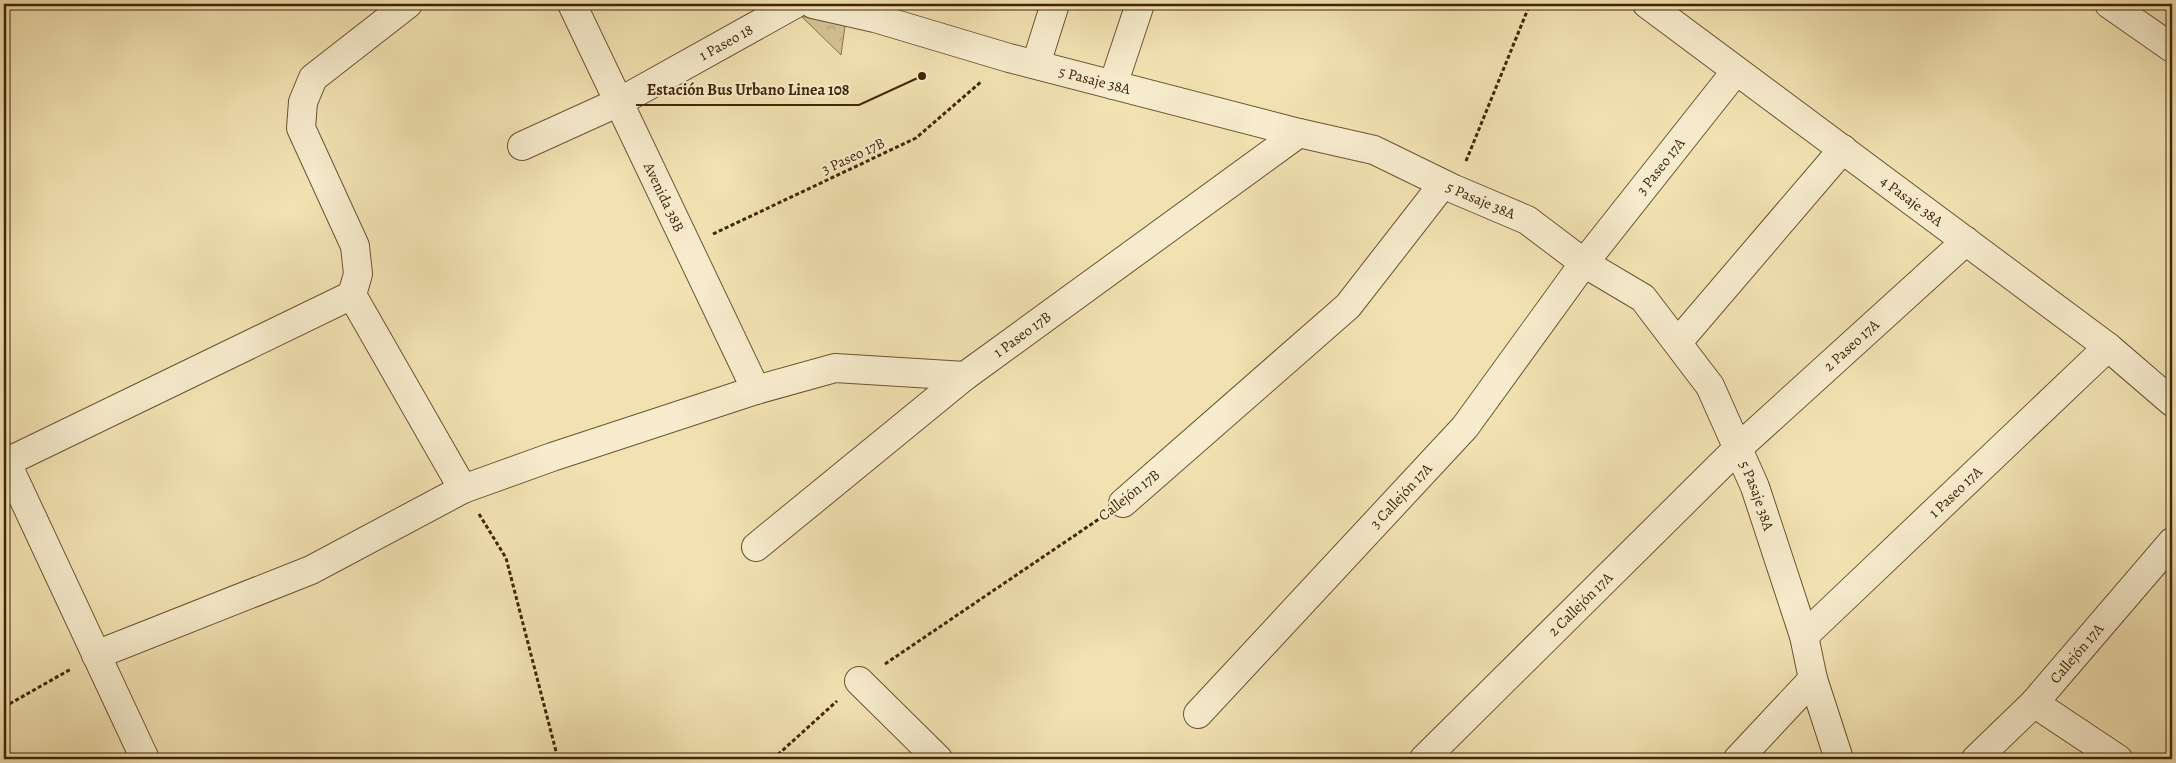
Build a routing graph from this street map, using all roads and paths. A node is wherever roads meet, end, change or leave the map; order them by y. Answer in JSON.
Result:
{"nodes":[{"id":1,"x":408,"y":4,"type":"edge"},
{"id":2,"x":572,"y":4,"type":"edge"},
{"id":3,"x":795,"y":4,"type":"edge"},
{"id":4,"x":813,"y":4,"type":"edge"},
{"id":5,"x":1055,"y":4,"type":"edge"},
{"id":6,"x":1140,"y":4,"type":"edge"},
{"id":7,"x":1530,"y":4,"type":"edge"},
{"id":8,"x":1647,"y":4,"type":"edge"},
{"id":9,"x":2109,"y":4,"type":"edge"},
{"id":10,"x":2172,"y":48,"type":"edge"},
{"id":11,"x":1009,"y":58,"type":"junction"},
{"id":12,"x":1036,"y":64,"type":"junction"},
{"id":13,"x":1736,"y":71,"type":"junction"},
{"id":14,"x":1113,"y":85,"type":"junction"},
{"id":15,"x":619,"y":102,"type":"junction"},
{"id":16,"x":1300,"y":133,"type":"junction"},
{"id":17,"x":522,"y":146,"type":"dead end"},
{"id":18,"x":1843,"y":149,"type":"junction"},
{"id":19,"x":1449,"y":187,"type":"junction"},
{"id":20,"x":1966,"y":241,"type":"junction"},
{"id":21,"x":688,"y":246,"type":"junction"},
{"id":22,"x":1584,"y":263,"type":"junction"},
{"id":23,"x":352,"y":295,"type":"junction"},
{"id":24,"x":1678,"y":342,"type":"junction"},
{"id":25,"x":2108,"y":347,"type":"junction"},
{"id":26,"x":965,"y":376,"type":"junction"},
{"id":27,"x":756,"y":390,"type":"junction"},
{"id":28,"x":2172,"y":402,"type":"edge"},
{"id":29,"x":1737,"y":449,"type":"junction"},
{"id":30,"x":5,"y":459,"type":"edge"},
{"id":31,"x":463,"y":489,"type":"junction"},
{"id":32,"x":1122,"y":503,"type":"joint"},
{"id":33,"x":2172,"y":542,"type":"edge"},
{"id":34,"x":756,"y":547,"type":"dead end"},
{"id":35,"x":1804,"y":636,"type":"junction"},
{"id":36,"x":96,"y":656,"type":"junction"},
{"id":37,"x":1813,"y":679,"type":"junction"},
{"id":38,"x":859,"y":681,"type":"junction"},
{"id":39,"x":2034,"y":703,"type":"junction"},
{"id":40,"x":4,"y":708,"type":"edge"},
{"id":41,"x":1198,"y":714,"type":"dead end"},
{"id":42,"x":145,"y":759,"type":"edge"},
{"id":43,"x":558,"y":759,"type":"edge"},
{"id":44,"x":773,"y":759,"type":"edge"},
{"id":45,"x":938,"y":759,"type":"edge"},
{"id":46,"x":1424,"y":759,"type":"edge"},
{"id":47,"x":1738,"y":759,"type":"edge"},
{"id":48,"x":1839,"y":759,"type":"edge"},
{"id":49,"x":1976,"y":759,"type":"edge"},
{"id":50,"x":2118,"y":759,"type":"edge"}],
"edges":[{"from":1,"to":23,"type":"street"},
{"from":2,"to":15,"type":"street","name":"Avenida 38B"},
{"from":3,"to":15,"type":"street","name":"1 Paseo 18"},
{"from":4,"to":11,"type":"street","name":"5 Pasaje 38A"},
{"from":5,"to":12,"type":"street"},
{"from":6,"to":14,"type":"street"},
{"from":7,"to":19,"type":"path"},
{"from":8,"to":13,"type":"street","name":"4 Pasaje 38A"},
{"from":9,"to":10,"type":"street"},
{"from":11,"to":12,"type":"street","name":"5 Pasaje 38A"},
{"from":11,"to":21,"type":"path","name":"3 Paseo 17B"},
{"from":12,"to":14,"type":"street","name":"5 Pasaje 38A"},
{"from":13,"to":18,"type":"street","name":"4 Pasaje 38A"},
{"from":13,"to":22,"type":"street","name":"3 Paseo 17A"},
{"from":14,"to":16,"type":"street","name":"5 Pasaje 38A"},
{"from":15,"to":17,"type":"street","name":"1 Paseo 18"},
{"from":15,"to":21,"type":"street","name":"Avenida 38B"},
{"from":16,"to":19,"type":"street","name":"5 Pasaje 38A"},
{"from":16,"to":26,"type":"street","name":"1 Paseo 17B"},
{"from":18,"to":20,"type":"street","name":"4 Pasaje 38A"},
{"from":18,"to":24,"type":"street"},
{"from":19,"to":22,"type":"street","name":"5 Pasaje 38A"},
{"from":19,"to":32,"type":"street","name":"Callejón 17B"},
{"from":20,"to":25,"type":"street","name":"4 Pasaje 38A"},
{"from":20,"to":29,"type":"street","name":"2 Paseo 17A"},
{"from":21,"to":27,"type":"street","name":"Avenida 38B"},
{"from":22,"to":24,"type":"street","name":"5 Pasaje 38A"},
{"from":22,"to":41,"type":"street","name":"3 Callejón 17A"},
{"from":23,"to":30,"type":"street"},
{"from":23,"to":31,"type":"street"},
{"from":24,"to":29,"type":"street","name":"5 Pasaje 38A"},
{"from":25,"to":28,"type":"street","name":"4 Pasaje 38A"},
{"from":25,"to":35,"type":"street","name":"1 Paseo 17A"},
{"from":26,"to":27,"type":"street"},
{"from":26,"to":34,"type":"street","name":"1 Paseo 17B"},
{"from":27,"to":31,"type":"street"},
{"from":29,"to":35,"type":"street","name":"5 Pasaje 38A"},
{"from":29,"to":46,"type":"street","name":"2 Callejón 17A"},
{"from":30,"to":36,"type":"street"},
{"from":31,"to":36,"type":"street"},
{"from":31,"to":43,"type":"path"},
{"from":32,"to":38,"type":"path","name":"Callejón 17B"},
{"from":33,"to":39,"type":"street","name":"Callejón 17A"},
{"from":35,"to":37,"type":"street","name":"5 Pasaje 38A"},
{"from":36,"to":40,"type":"path"},
{"from":36,"to":42,"type":"street"},
{"from":37,"to":47,"type":"street"},
{"from":37,"to":48,"type":"street","name":"5 Pasaje 38A"},
{"from":38,"to":44,"type":"path","name":"Callejón 17B"},
{"from":38,"to":45,"type":"street"},
{"from":39,"to":49,"type":"street","name":"Callejón 17A"},
{"from":39,"to":50,"type":"street"}]}
